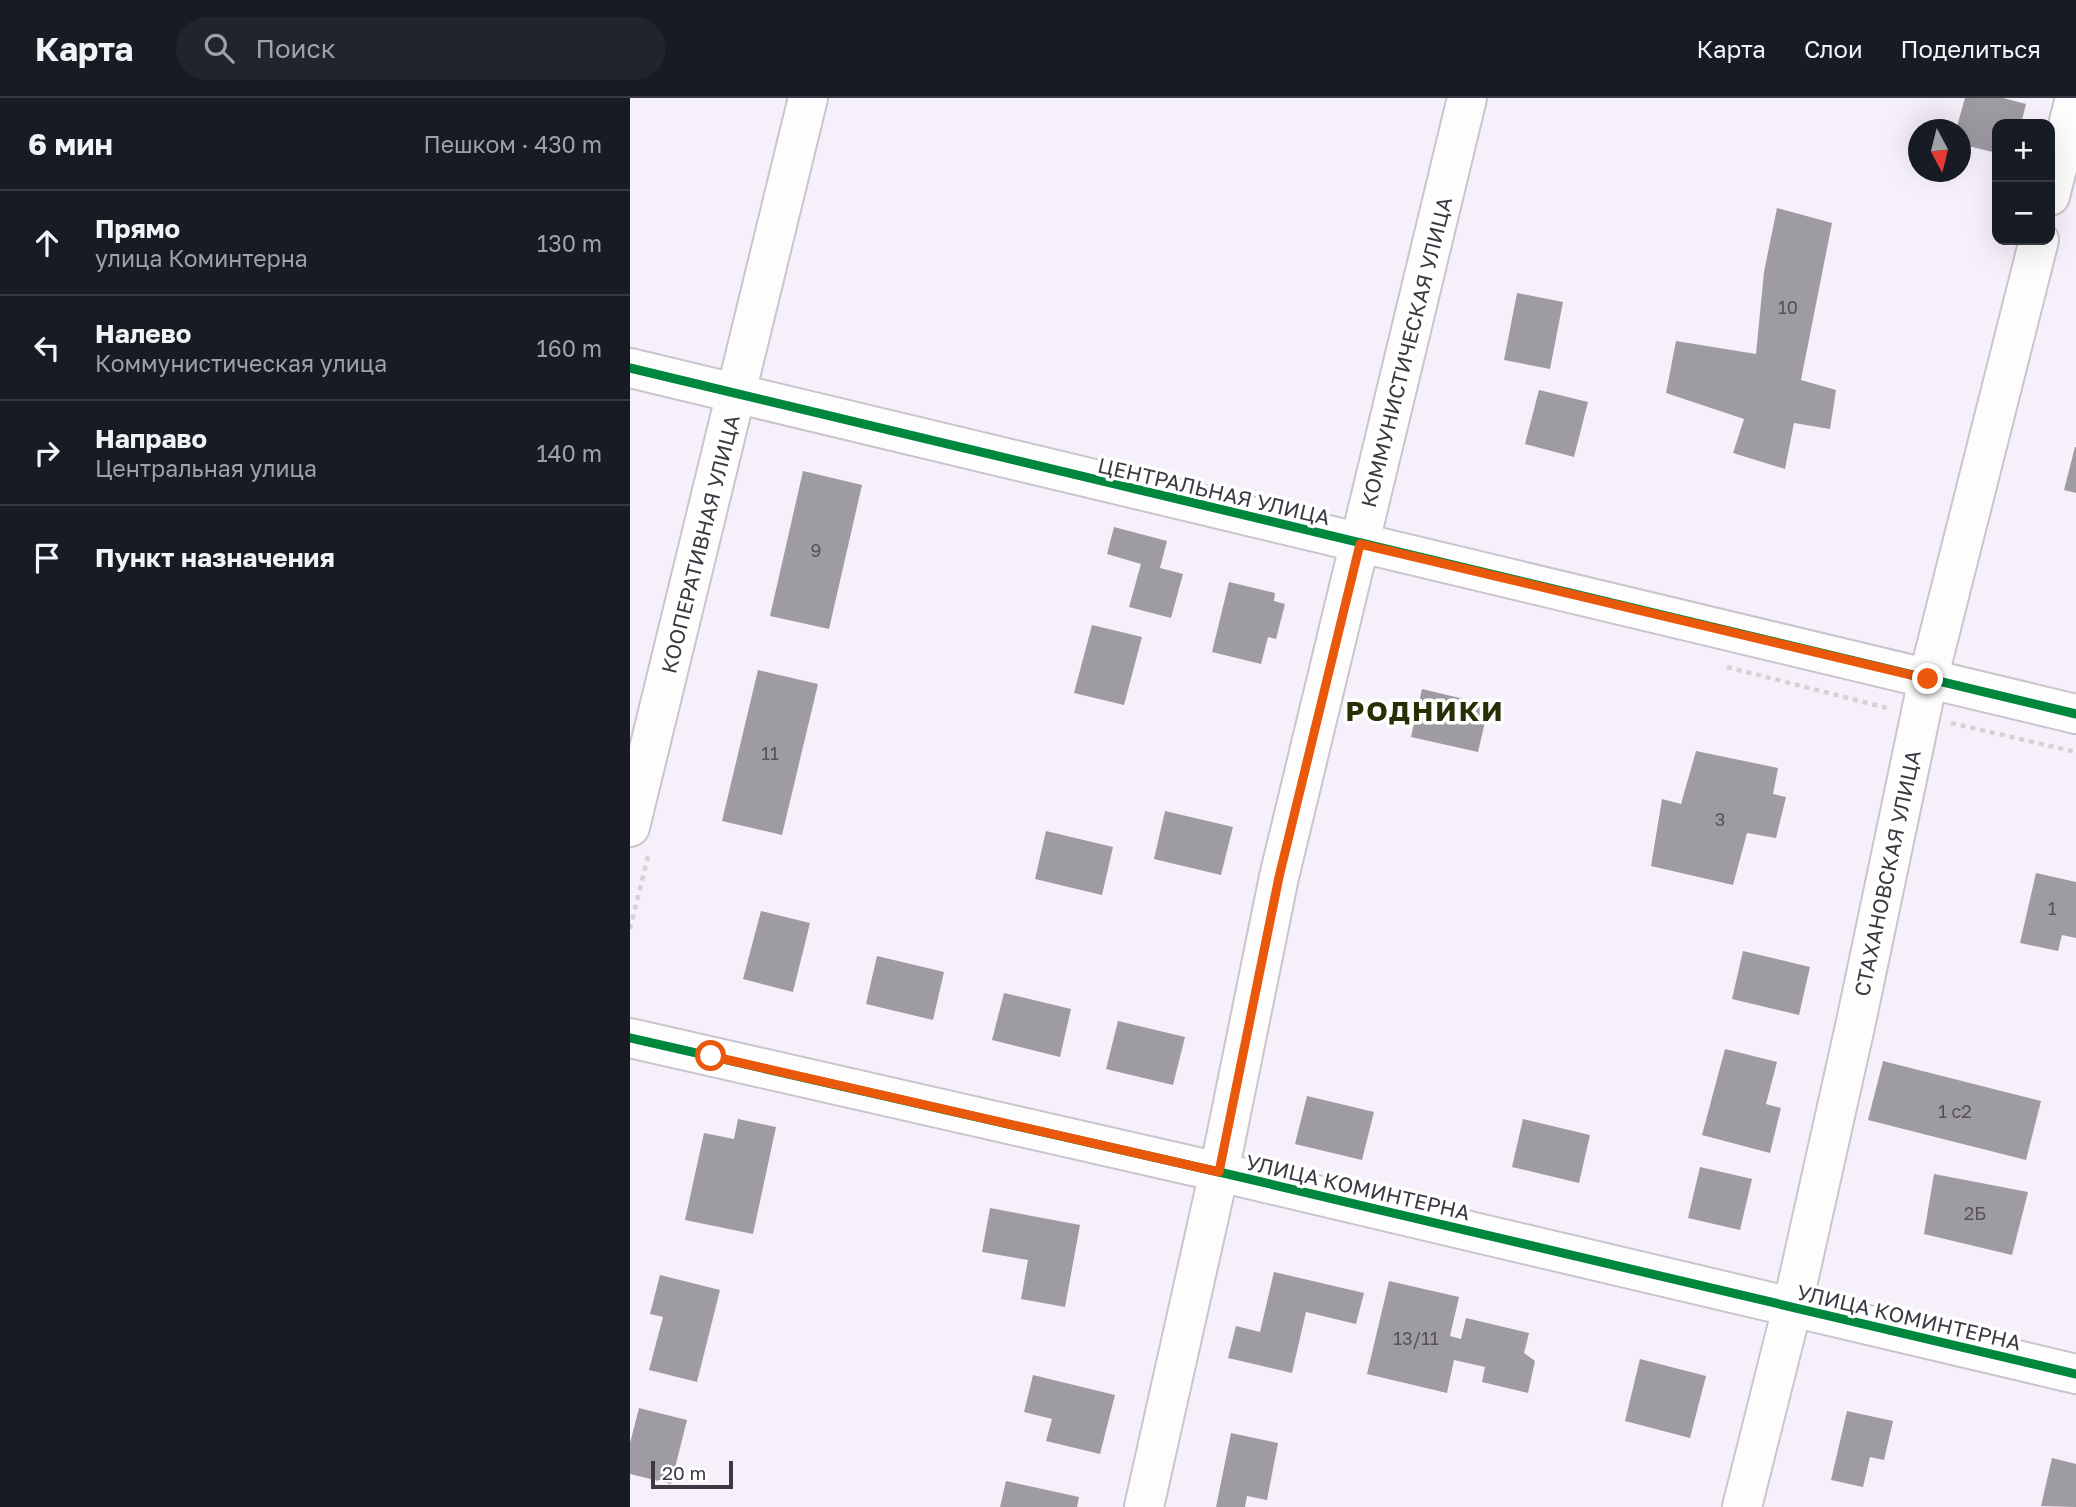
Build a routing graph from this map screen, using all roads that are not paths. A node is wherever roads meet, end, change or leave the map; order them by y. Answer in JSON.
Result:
{"nodes":[{"id":1,"x":808,"y":98,"type":"edge"},
{"id":2,"x":1467,"y":98,"type":"edge"},
{"id":3,"x":2075,"y":98,"type":"edge"},
{"id":4,"x":2054,"y":182,"type":"edge"},
{"id":5,"x":2038,"y":245,"type":"edge"},
{"id":6,"x":630,"y":369,"type":"edge"},
{"id":7,"x":737,"y":394,"type":"junction"},
{"id":8,"x":1360,"y":544,"type":"junction"},
{"id":9,"x":1928,"y":679,"type":"junction"},
{"id":10,"x":2076,"y":714,"type":"edge"},
{"id":11,"x":640,"y":839,"type":"edge"},
{"id":12,"x":630,"y":1038,"type":"edge"},
{"id":13,"x":1219,"y":1172,"type":"junction"},
{"id":14,"x":1792,"y":1308,"type":"junction"},
{"id":15,"x":2076,"y":1374,"type":"edge"},
{"id":16,"x":1144,"y":1507,"type":"edge"},
{"id":17,"x":1742,"y":1507,"type":"edge"}],
"edges":[{"from":1,"to":7,"type":"street","name":"КООПЕРАТИВНАЯ УЛИЦА"},
{"from":2,"to":8,"type":"street","name":"КОММУНИСТИЧЕСКАЯ УЛИЦА"},
{"from":3,"to":4,"type":"street"},
{"from":5,"to":9,"type":"street","name":"СТАХАНОВСКАЯ УЛИЦА"},
{"from":6,"to":7,"type":"street","name":"ЦЕНТРАЛЬНАЯ УЛИЦА"},
{"from":7,"to":8,"type":"street","name":"ЦЕНТРАЛЬНАЯ УЛИЦА"},
{"from":7,"to":11,"type":"street","name":"КООПЕРАТИВНАЯ УЛИЦА"},
{"from":8,"to":9,"type":"street","name":"ЦЕНТРАЛЬНАЯ УЛИЦА"},
{"from":8,"to":13,"type":"street","name":"КОММУНИСТИЧЕСКАЯ УЛИЦА"},
{"from":9,"to":10,"type":"street","name":"ЦЕНТРАЛЬНАЯ УЛИЦА"},
{"from":9,"to":14,"type":"street","name":"СТАХАНОВСКАЯ УЛИЦА"},
{"from":12,"to":13,"type":"street","name":"УЛИЦА КОМИНТЕРНА"},
{"from":13,"to":14,"type":"street","name":"УЛИЦА КОМИНТЕРНА"},
{"from":13,"to":16,"type":"street","name":"КОММУНИСТИЧЕСКАЯ УЛИЦА"},
{"from":14,"to":15,"type":"street","name":"УЛИЦА КОМИНТЕРНА"},
{"from":14,"to":17,"type":"street","name":"СТАХАНОВСКАЯ УЛИЦА"}]}
